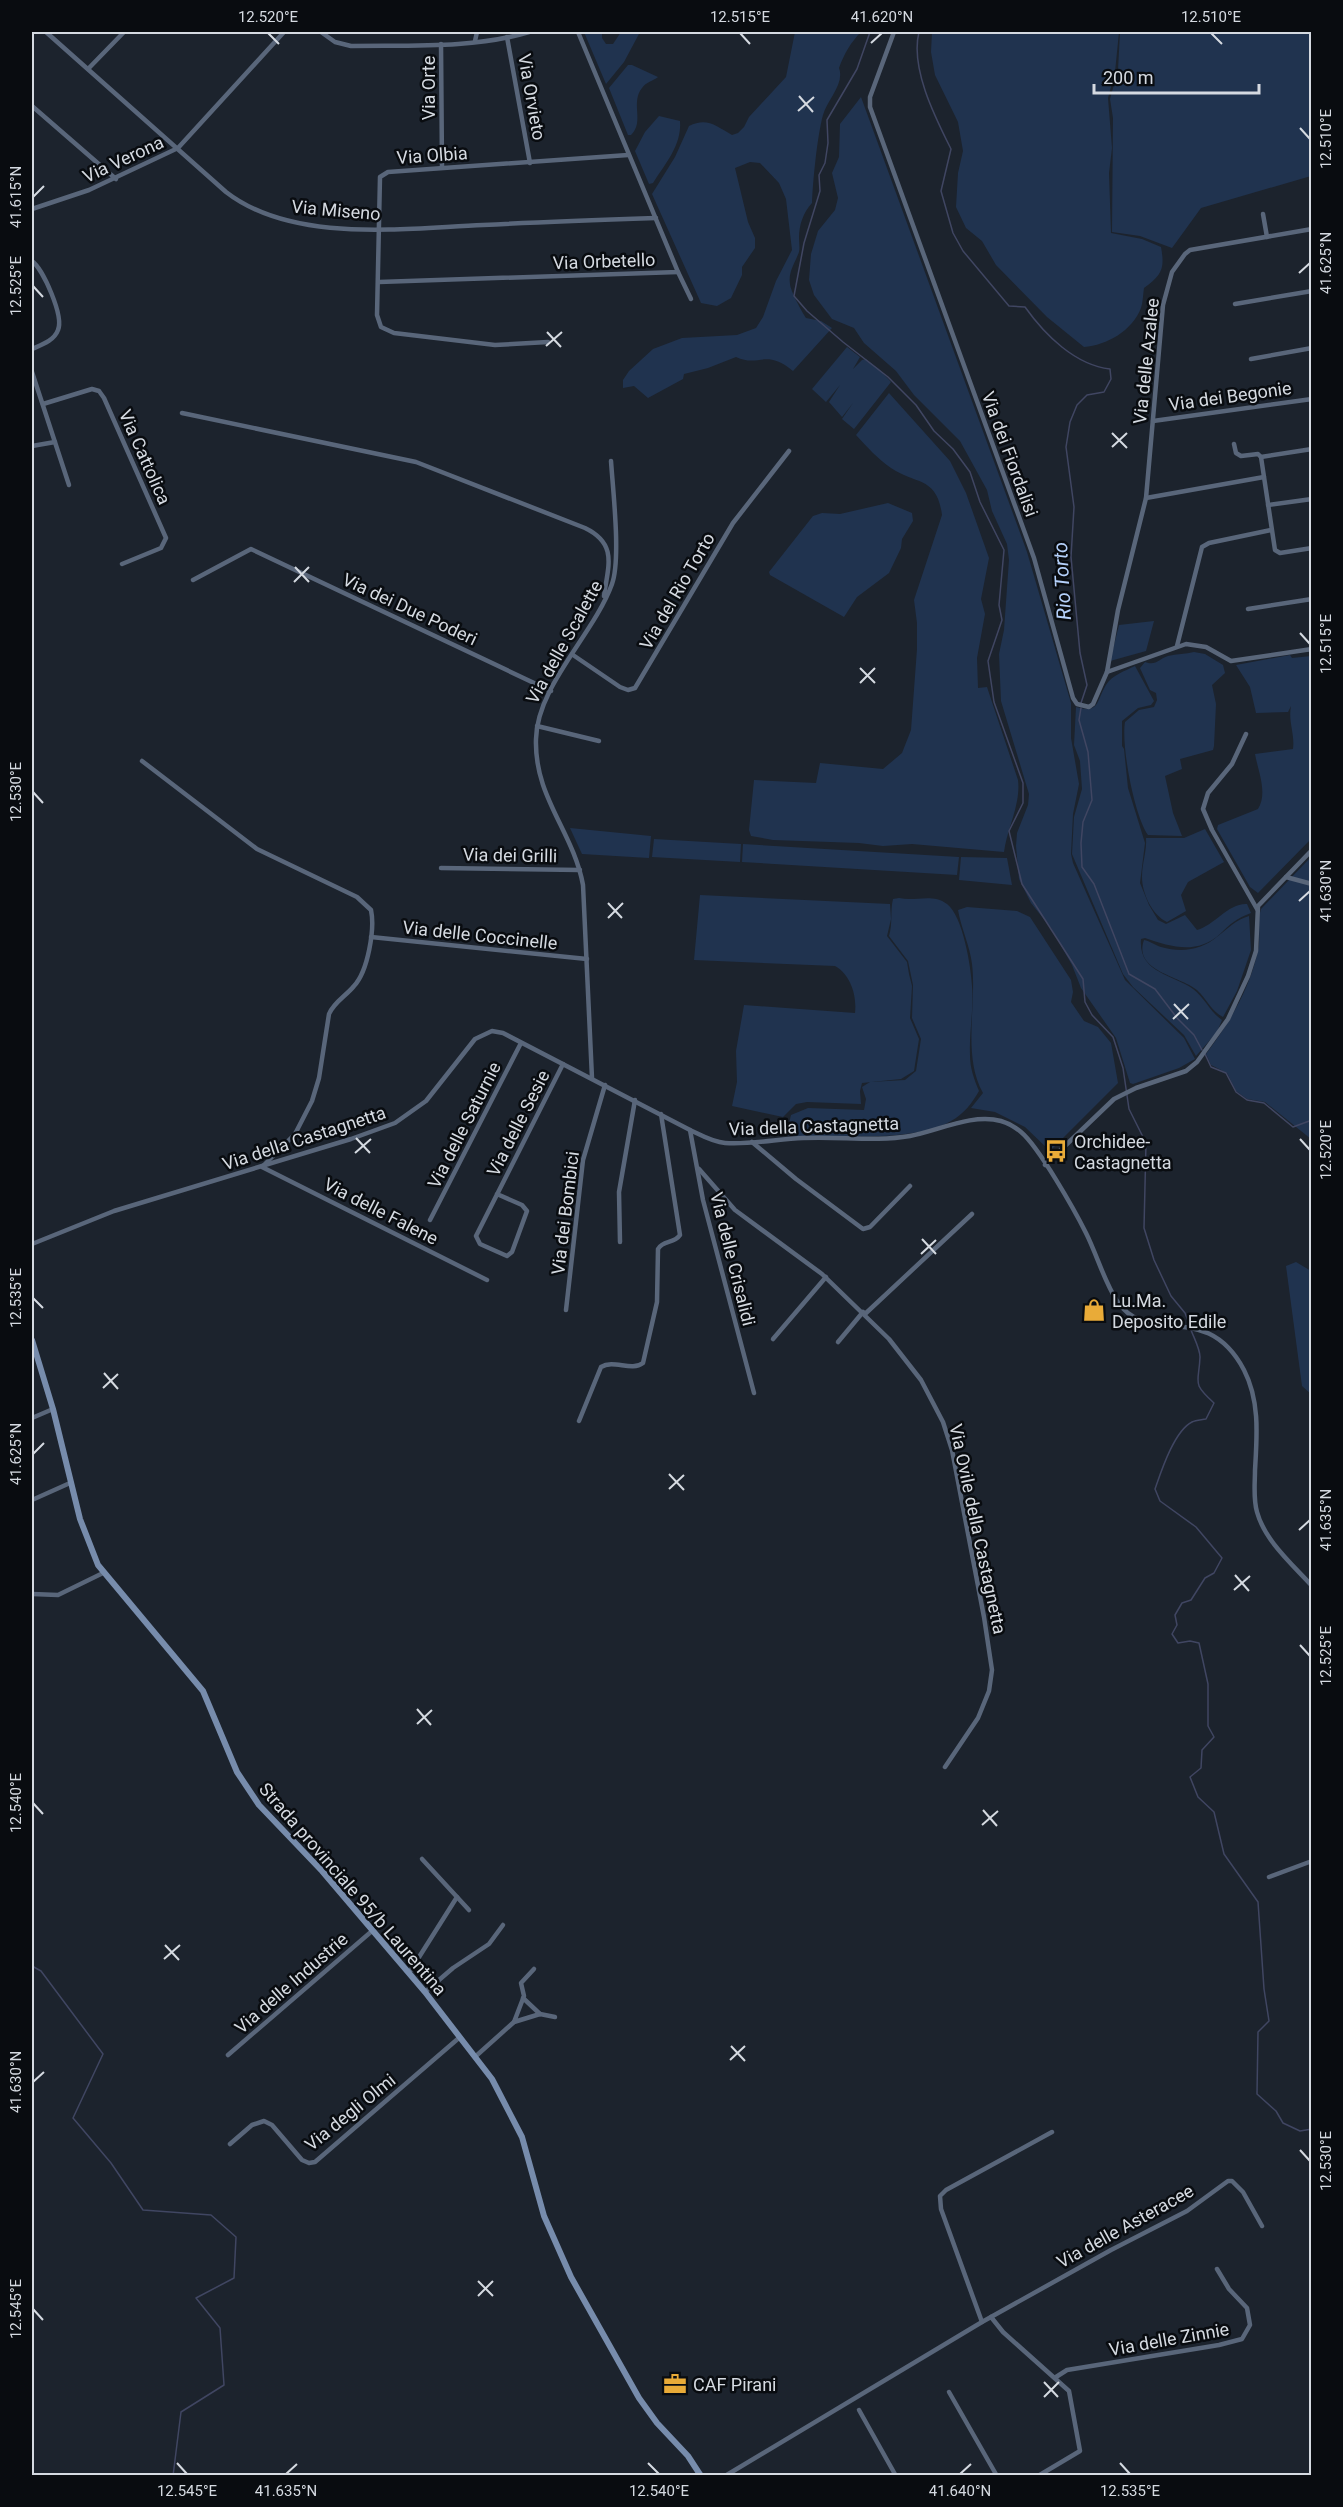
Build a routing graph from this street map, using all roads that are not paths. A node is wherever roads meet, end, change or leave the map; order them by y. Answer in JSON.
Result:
{"nodes":[{"id":1,"x":46,"y":32,"type":"edge"},
{"id":2,"x":124,"y":32,"type":"edge"},
{"id":3,"x":284,"y":32,"type":"edge"},
{"id":4,"x":321,"y":32,"type":"edge"},
{"id":5,"x":477,"y":32,"type":"edge"},
{"id":6,"x":529,"y":32,"type":"edge"},
{"id":7,"x":578,"y":32,"type":"edge"},
{"id":8,"x":894,"y":32,"type":"edge"},
{"id":9,"x":507,"y":37,"type":"junction"},
{"id":10,"x":475,"y":41,"type":"junction"},
{"id":11,"x":441,"y":44,"type":"junction"},
{"id":12,"x":88,"y":69,"type":"junction"},
{"id":13,"x":32,"y":106,"type":"edge"},
{"id":14,"x":178,"y":148,"type":"junction"},
{"id":15,"x":628,"y":154,"type":"junction"},
{"id":16,"x":530,"y":162,"type":"junction"},
{"id":17,"x":442,"y":168,"type":"junction"},
{"id":18,"x":116,"y":178,"type":"junction"},
{"id":19,"x":32,"y":209,"type":"edge"},
{"id":20,"x":1263,"y":214,"type":"dead end"},
{"id":21,"x":656,"y":218,"type":"junction"},
{"id":22,"x":379,"y":229,"type":"junction"},
{"id":23,"x":1311,"y":229,"type":"edge"},
{"id":24,"x":1267,"y":237,"type":"junction"},
{"id":25,"x":32,"y":261,"type":"edge"},
{"id":26,"x":678,"y":272,"type":"junction"},
{"id":27,"x":379,"y":282,"type":"junction"},
{"id":28,"x":1311,"y":291,"type":"edge"},
{"id":29,"x":692,"y":299,"type":"dead end"},
{"id":30,"x":1235,"y":304,"type":"dead end"},
{"id":31,"x":548,"y":342,"type":"dead end"},
{"id":32,"x":1311,"y":348,"type":"edge"},
{"id":33,"x":32,"y":349,"type":"edge"},
{"id":34,"x":1251,"y":358,"type":"dead end"},
{"id":35,"x":32,"y":372,"type":"edge"},
{"id":36,"x":1311,"y":399,"type":"edge"},
{"id":37,"x":44,"y":404,"type":"junction"},
{"id":38,"x":182,"y":413,"type":"dead end"},
{"id":39,"x":1153,"y":421,"type":"junction"},
{"id":40,"x":55,"y":442,"type":"junction"},
{"id":41,"x":1234,"y":444,"type":"dead end"},
{"id":42,"x":32,"y":446,"type":"edge"},
{"id":43,"x":1311,"y":449,"type":"edge"},
{"id":44,"x":789,"y":451,"type":"dead end"},
{"id":45,"x":1261,"y":457,"type":"junction"},
{"id":46,"x":611,"y":461,"type":"dead end"},
{"id":47,"x":1264,"y":477,"type":"junction"},
{"id":48,"x":69,"y":485,"type":"dead end"},
{"id":49,"x":1146,"y":498,"type":"junction"},
{"id":50,"x":1311,"y":499,"type":"edge"},
{"id":51,"x":1268,"y":506,"type":"junction"},
{"id":52,"x":1271,"y":530,"type":"junction"},
{"id":53,"x":1311,"y":548,"type":"edge"},
{"id":54,"x":122,"y":564,"type":"dead end"},
{"id":55,"x":193,"y":580,"type":"dead end"},
{"id":56,"x":1311,"y":599,"type":"edge"},
{"id":57,"x":603,"y":602,"type":"junction"},
{"id":58,"x":1248,"y":609,"type":"dead end"},
{"id":59,"x":1177,"y":646,"type":"junction"},
{"id":60,"x":1311,"y":649,"type":"edge"},
{"id":61,"x":573,"y":655,"type":"junction"},
{"id":62,"x":1107,"y":672,"type":"junction"},
{"id":63,"x":551,"y":691,"type":"junction"},
{"id":64,"x":537,"y":726,"type":"junction"},
{"id":65,"x":1246,"y":734,"type":"dead end"},
{"id":66,"x":599,"y":741,"type":"dead end"},
{"id":67,"x":142,"y":761,"type":"dead end"},
{"id":68,"x":1311,"y":850,"type":"edge"},
{"id":69,"x":441,"y":868,"type":"dead end"},
{"id":70,"x":580,"y":870,"type":"junction"},
{"id":71,"x":1286,"y":878,"type":"junction"},
{"id":72,"x":1311,"y":884,"type":"edge"},
{"id":73,"x":1257,"y":909,"type":"junction"},
{"id":74,"x":371,"y":937,"type":"junction"},
{"id":75,"x":587,"y":959,"type":"junction"},
{"id":76,"x":521,"y":1043,"type":"junction"},
{"id":77,"x":563,"y":1064,"type":"junction"},
{"id":78,"x":592,"y":1078,"type":"junction"},
{"id":79,"x":604,"y":1085,"type":"junction"},
{"id":80,"x":635,"y":1100,"type":"junction"},
{"id":81,"x":662,"y":1114,"type":"junction"},
{"id":82,"x":690,"y":1130,"type":"junction"},
{"id":83,"x":752,"y":1142,"type":"junction"},
{"id":84,"x":1045,"y":1165,"type":"junction"},
{"id":85,"x":262,"y":1167,"type":"junction"},
{"id":86,"x":699,"y":1169,"type":"junction"},
{"id":87,"x":910,"y":1186,"type":"dead end"},
{"id":88,"x":497,"y":1194,"type":"junction"},
{"id":89,"x":972,"y":1214,"type":"dead end"},
{"id":90,"x":430,"y":1220,"type":"dead end"},
{"id":91,"x":620,"y":1242,"type":"dead end"},
{"id":92,"x":32,"y":1244,"type":"edge"},
{"id":93,"x":826,"y":1277,"type":"junction"},
{"id":94,"x":487,"y":1280,"type":"dead end"},
{"id":95,"x":566,"y":1310,"type":"dead end"},
{"id":96,"x":864,"y":1313,"type":"junction"},
{"id":97,"x":773,"y":1339,"type":"dead end"},
{"id":98,"x":32,"y":1340,"type":"edge"},
{"id":99,"x":838,"y":1342,"type":"dead end"},
{"id":100,"x":754,"y":1393,"type":"dead end"},
{"id":101,"x":53,"y":1409,"type":"junction"},
{"id":102,"x":32,"y":1418,"type":"edge"},
{"id":103,"x":579,"y":1421,"type":"dead end"},
{"id":104,"x":70,"y":1483,"type":"junction"},
{"id":105,"x":32,"y":1500,"type":"edge"},
{"id":106,"x":103,"y":1573,"type":"junction"},
{"id":107,"x":1311,"y":1586,"type":"edge"},
{"id":108,"x":32,"y":1594,"type":"edge"},
{"id":109,"x":945,"y":1767,"type":"dead end"},
{"id":110,"x":422,"y":1859,"type":"dead end"},
{"id":111,"x":1311,"y":1861,"type":"edge"},
{"id":112,"x":1269,"y":1877,"type":"dead end"},
{"id":113,"x":457,"y":1897,"type":"junction"},
{"id":114,"x":469,"y":1910,"type":"dead end"},
{"id":115,"x":503,"y":1925,"type":"dead end"},
{"id":116,"x":372,"y":1931,"type":"junction"},
{"id":117,"x":534,"y":1969,"type":"dead end"},
{"id":118,"x":409,"y":1973,"type":"junction"},
{"id":119,"x":425,"y":1992,"type":"junction"},
{"id":120,"x":523,"y":1998,"type":"junction"},
{"id":121,"x":540,"y":2014,"type":"junction"},
{"id":122,"x":555,"y":2017,"type":"dead end"},
{"id":123,"x":514,"y":2022,"type":"junction"},
{"id":124,"x":460,"y":2037,"type":"junction"},
{"id":125,"x":228,"y":2055,"type":"dead end"},
{"id":126,"x":476,"y":2056,"type":"junction"},
{"id":127,"x":1052,"y":2132,"type":"dead end"},
{"id":128,"x":230,"y":2144,"type":"dead end"},
{"id":129,"x":1262,"y":2226,"type":"dead end"},
{"id":130,"x":1216,"y":2269,"type":"dead end"},
{"id":131,"x":991,"y":2317,"type":"junction"},
{"id":132,"x":982,"y":2322,"type":"junction"},
{"id":133,"x":1056,"y":2377,"type":"junction"},
{"id":134,"x":949,"y":2392,"type":"dead end"},
{"id":135,"x":859,"y":2410,"type":"dead end"},
{"id":136,"x":701,"y":2475,"type":"edge"},
{"id":137,"x":724,"y":2475,"type":"edge"},
{"id":138,"x":896,"y":2475,"type":"edge"},
{"id":139,"x":997,"y":2475,"type":"edge"},
{"id":140,"x":1038,"y":2475,"type":"edge"}],
"edges":[{"from":1,"to":12,"type":"street","name":"Via Miseno"},
{"from":2,"to":12,"type":"street"},
{"from":3,"to":14,"type":"street","name":"Via Verona"},
{"from":4,"to":11,"type":"street"},
{"from":5,"to":10,"type":"street"},
{"from":6,"to":9,"type":"street"},
{"from":7,"to":15,"type":"street","name":"Via Orbetello"},
{"from":8,"to":62,"type":"street","name":"Via dei Fiordalisi"},
{"from":9,"to":10,"type":"street"},
{"from":9,"to":16,"type":"street","name":"Via Orvieto"},
{"from":10,"to":11,"type":"street"},
{"from":11,"to":17,"type":"street","name":"Via Orte"},
{"from":12,"to":14,"type":"street","name":"Via Miseno"},
{"from":13,"to":18,"type":"street"},
{"from":14,"to":18,"type":"street","name":"Via Verona"},
{"from":14,"to":22,"type":"street","name":"Via Miseno"},
{"from":15,"to":16,"type":"street","name":"Via Olbia"},
{"from":15,"to":21,"type":"street","name":"Via Orbetello"},
{"from":16,"to":17,"type":"street","name":"Via Olbia"},
{"from":17,"to":22,"type":"street","name":"Via Olbia"},
{"from":18,"to":19,"type":"street","name":"Via Verona"},
{"from":20,"to":24,"type":"street"},
{"from":21,"to":22,"type":"street","name":"Via Miseno"},
{"from":21,"to":26,"type":"street","name":"Via Orbetello"},
{"from":22,"to":27,"type":"street","name":"Via Olbia"},
{"from":23,"to":24,"type":"street","name":"Via delle Azalee"},
{"from":24,"to":39,"type":"street","name":"Via delle Azalee"},
{"from":25,"to":33,"type":"street"},
{"from":26,"to":27,"type":"street","name":"Via Orbetello"},
{"from":26,"to":29,"type":"street"},
{"from":27,"to":31,"type":"street","name":"Via Olbia"},
{"from":28,"to":30,"type":"street"},
{"from":32,"to":34,"type":"street"},
{"from":35,"to":37,"type":"street"},
{"from":36,"to":39,"type":"street","name":"Via dei Begonie"},
{"from":37,"to":40,"type":"street"},
{"from":37,"to":54,"type":"street","name":"Via Cattolica"},
{"from":38,"to":57,"type":"street"},
{"from":39,"to":49,"type":"street","name":"Via delle Azalee"},
{"from":40,"to":42,"type":"street"},
{"from":40,"to":48,"type":"street"},
{"from":41,"to":45,"type":"street"},
{"from":43,"to":45,"type":"street"},
{"from":44,"to":61,"type":"street","name":"Via del Rio Torto"},
{"from":45,"to":47,"type":"street"},
{"from":46,"to":57,"type":"street","name":"Via delle Scalette"},
{"from":47,"to":49,"type":"street"},
{"from":47,"to":51,"type":"street"},
{"from":49,"to":62,"type":"street","name":"Via dei Fiordalisi"},
{"from":50,"to":51,"type":"street"},
{"from":51,"to":52,"type":"street"},
{"from":52,"to":53,"type":"street"},
{"from":52,"to":59,"type":"street"},
{"from":55,"to":63,"type":"street","name":"Via dei Due Poderi"},
{"from":56,"to":58,"type":"street"},
{"from":57,"to":61,"type":"street","name":"Via delle Scalette"},
{"from":59,"to":60,"type":"street"},
{"from":59,"to":62,"type":"street"},
{"from":61,"to":63,"type":"street","name":"Via delle Scalette"},
{"from":63,"to":64,"type":"street","name":"Via delle Scalette"},
{"from":64,"to":66,"type":"street"},
{"from":64,"to":70,"type":"street","name":"Via delle Scalette"},
{"from":65,"to":73,"type":"street"},
{"from":67,"to":74,"type":"street"},
{"from":68,"to":71,"type":"street"},
{"from":69,"to":70,"type":"street","name":"Via dei Grilli"},
{"from":70,"to":75,"type":"street","name":"Via delle Scalette"},
{"from":71,"to":72,"type":"street"},
{"from":71,"to":73,"type":"street"},
{"from":73,"to":84,"type":"street"},
{"from":74,"to":75,"type":"street","name":"Via delle Coccinelle"},
{"from":74,"to":85,"type":"street"},
{"from":75,"to":78,"type":"street","name":"Via delle Scalette"},
{"from":76,"to":77,"type":"street","name":"Via della Castagnetta"},
{"from":76,"to":85,"type":"street","name":"Via della Castagnetta"},
{"from":76,"to":90,"type":"street","name":"Via delle Saturnie"},
{"from":77,"to":78,"type":"street","name":"Via della Castagnetta"},
{"from":77,"to":88,"type":"street","name":"Via delle Sesie"},
{"from":78,"to":79,"type":"street","name":"Via della Castagnetta"},
{"from":79,"to":80,"type":"street","name":"Via della Castagnetta"},
{"from":79,"to":95,"type":"street","name":"Via dei Bombici"},
{"from":80,"to":81,"type":"street","name":"Via della Castagnetta"},
{"from":80,"to":91,"type":"street"},
{"from":81,"to":82,"type":"street","name":"Via della Castagnetta"},
{"from":81,"to":103,"type":"street"},
{"from":82,"to":83,"type":"street","name":"Via della Castagnetta"},
{"from":82,"to":86,"type":"street","name":"Via delle Crisalidi"},
{"from":83,"to":84,"type":"street","name":"Via della Castagnetta"},
{"from":83,"to":87,"type":"street"},
{"from":84,"to":107,"type":"street","name":"Via della Castagnetta"},
{"from":85,"to":92,"type":"street","name":"Via della Castagnetta"},
{"from":85,"to":94,"type":"street","name":"Via delle Falene"},
{"from":86,"to":93,"type":"street","name":"Via Ovile della Castagnetta"},
{"from":86,"to":100,"type":"street","name":"Via delle Crisalidi"},
{"from":88,"to":88,"type":"street","name":"Via delle Sesie"},
{"from":89,"to":96,"type":"street"},
{"from":93,"to":96,"type":"street","name":"Via Ovile della Castagnetta"},
{"from":93,"to":97,"type":"street"},
{"from":96,"to":99,"type":"street"},
{"from":96,"to":109,"type":"street","name":"Via Ovile della Castagnetta"},
{"from":98,"to":101,"type":"main road","name":"Strada provinciale 95/b Laurentina"},
{"from":101,"to":102,"type":"street"},
{"from":101,"to":104,"type":"main road","name":"Strada provinciale 95/b Laurentina"},
{"from":104,"to":105,"type":"street"},
{"from":104,"to":106,"type":"main road","name":"Strada provinciale 95/b Laurentina"},
{"from":106,"to":108,"type":"street"},
{"from":106,"to":116,"type":"main road","name":"Strada provinciale 95/b Laurentina"},
{"from":110,"to":113,"type":"street"},
{"from":111,"to":112,"type":"street"},
{"from":113,"to":114,"type":"street"},
{"from":113,"to":118,"type":"street"},
{"from":115,"to":119,"type":"street"},
{"from":116,"to":118,"type":"main road","name":"Strada provinciale 95/b Laurentina"},
{"from":116,"to":125,"type":"street","name":"Via delle Industrie"},
{"from":117,"to":120,"type":"street"},
{"from":118,"to":119,"type":"main road","name":"Strada provinciale 95/b Laurentina"},
{"from":119,"to":124,"type":"main road","name":"Strada provinciale 95/b Laurentina"},
{"from":120,"to":121,"type":"street"},
{"from":120,"to":123,"type":"street"},
{"from":121,"to":122,"type":"street"},
{"from":121,"to":123,"type":"street"},
{"from":123,"to":126,"type":"street"},
{"from":124,"to":126,"type":"main road","name":"Strada provinciale 95/b Laurentina"},
{"from":124,"to":128,"type":"street","name":"Via degli Olmi"},
{"from":126,"to":136,"type":"main road","name":"Strada provinciale 95/b Laurentina"},
{"from":127,"to":132,"type":"street"},
{"from":129,"to":131,"type":"street","name":"Via delle Asteracee"},
{"from":130,"to":133,"type":"street","name":"Via delle Zinnie"},
{"from":131,"to":132,"type":"street","name":"Via delle Asteracee"},
{"from":131,"to":133,"type":"street"},
{"from":132,"to":137,"type":"street","name":"Via delle Asteracee"},
{"from":133,"to":140,"type":"street"},
{"from":134,"to":139,"type":"street"},
{"from":135,"to":138,"type":"street"}]}
